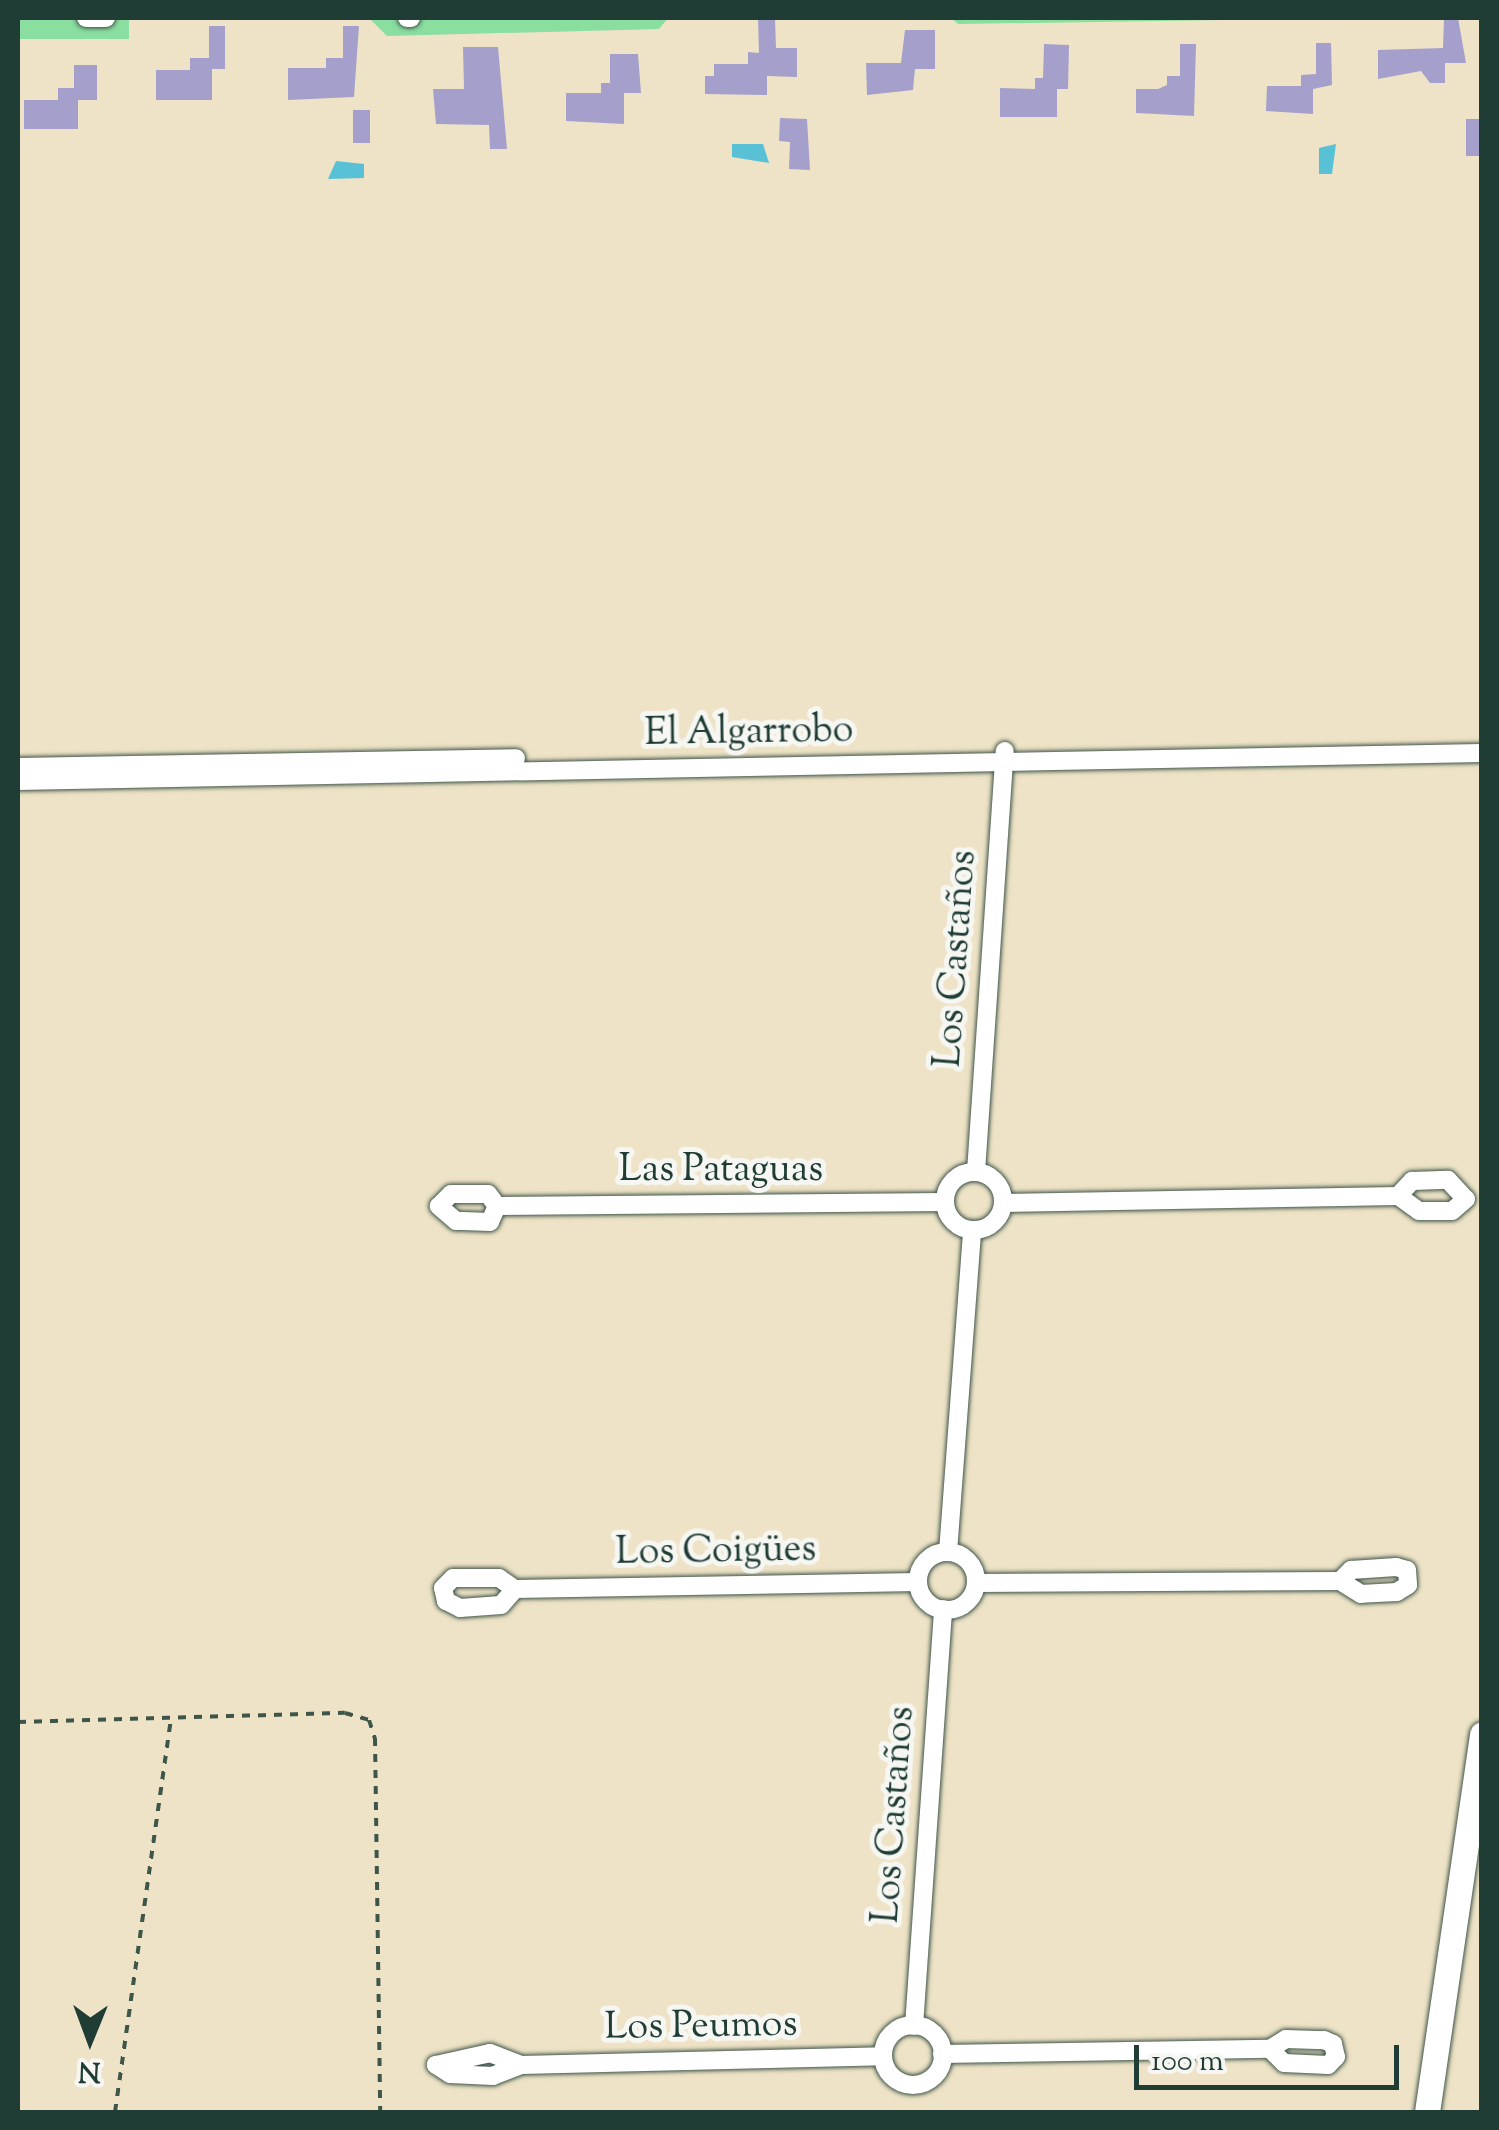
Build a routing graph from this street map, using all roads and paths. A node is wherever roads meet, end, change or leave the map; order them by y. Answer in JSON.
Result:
{"nodes":[{"id":1,"x":86,"y":18,"type":"edge"},
{"id":2,"x":106,"y":18,"type":"edge"},
{"id":3,"x":1482,"y":741,"type":"edge"},
{"id":4,"x":1482,"y":753,"type":"edge"},
{"id":5,"x":1005,"y":756,"type":"junction"},
{"id":6,"x":18,"y":767,"type":"edge"},
{"id":7,"x":18,"y":781,"type":"edge"},
{"id":8,"x":976,"y":1172,"type":"junction"},
{"id":9,"x":1398,"y":1196,"type":"dead end"},
{"id":10,"x":945,"y":1202,"type":"junction"},
{"id":11,"x":1002,"y":1203,"type":"junction"},
{"id":12,"x":497,"y":1206,"type":"dead end"},
{"id":13,"x":972,"y":1230,"type":"junction"},
{"id":14,"x":948,"y":1552,"type":"junction"},
{"id":15,"x":1340,"y":1581,"type":"dead end"},
{"id":16,"x":918,"y":1582,"type":"junction"},
{"id":17,"x":976,"y":1582,"type":"junction"},
{"id":18,"x":515,"y":1589,"type":"dead end"},
{"id":19,"x":944,"y":1609,"type":"junction"},
{"id":20,"x":171,"y":1719,"type":"junction"},
{"id":21,"x":18,"y":1722,"type":"edge"},
{"id":22,"x":1482,"y":1734,"type":"edge"},
{"id":23,"x":914,"y":2026,"type":"junction"},
{"id":24,"x":1270,"y":2049,"type":"dead end"},
{"id":25,"x":942,"y":2054,"type":"junction"},
{"id":26,"x":883,"y":2056,"type":"junction"},
{"id":27,"x":521,"y":2065,"type":"dead end"},
{"id":28,"x":115,"y":2112,"type":"edge"},
{"id":29,"x":380,"y":2112,"type":"edge"},
{"id":30,"x":1427,"y":2112,"type":"edge"}],
"edges":[{"from":1,"to":2,"type":"street"},
{"from":3,"to":5,"type":"street","name":"El Algarrobo"},
{"from":4,"to":5,"type":"street","name":"El Algarrobo"},
{"from":5,"to":6,"type":"street","name":"El Algarrobo"},
{"from":5,"to":7,"type":"street","name":"El Algarrobo"},
{"from":5,"to":8,"type":"street","name":"Los Castaños"},
{"from":8,"to":10,"type":"street"},
{"from":8,"to":11,"type":"street"},
{"from":9,"to":11,"type":"street"},
{"from":10,"to":12,"type":"street","name":"Las Pataguas"},
{"from":10,"to":13,"type":"street"},
{"from":11,"to":13,"type":"street"},
{"from":13,"to":14,"type":"street"},
{"from":14,"to":16,"type":"street"},
{"from":14,"to":17,"type":"street"},
{"from":15,"to":17,"type":"street"},
{"from":16,"to":18,"type":"street","name":"Los Coigües"},
{"from":16,"to":19,"type":"street"},
{"from":17,"to":19,"type":"street"},
{"from":19,"to":23,"type":"street","name":"Los Castaños"},
{"from":20,"to":21,"type":"path"},
{"from":20,"to":28,"type":"path"},
{"from":20,"to":29,"type":"path"},
{"from":22,"to":30,"type":"street"},
{"from":23,"to":25,"type":"street"},
{"from":23,"to":26,"type":"street"},
{"from":24,"to":25,"type":"street"},
{"from":25,"to":26,"type":"street"},
{"from":26,"to":27,"type":"street","name":"Los Peumos"}]}
